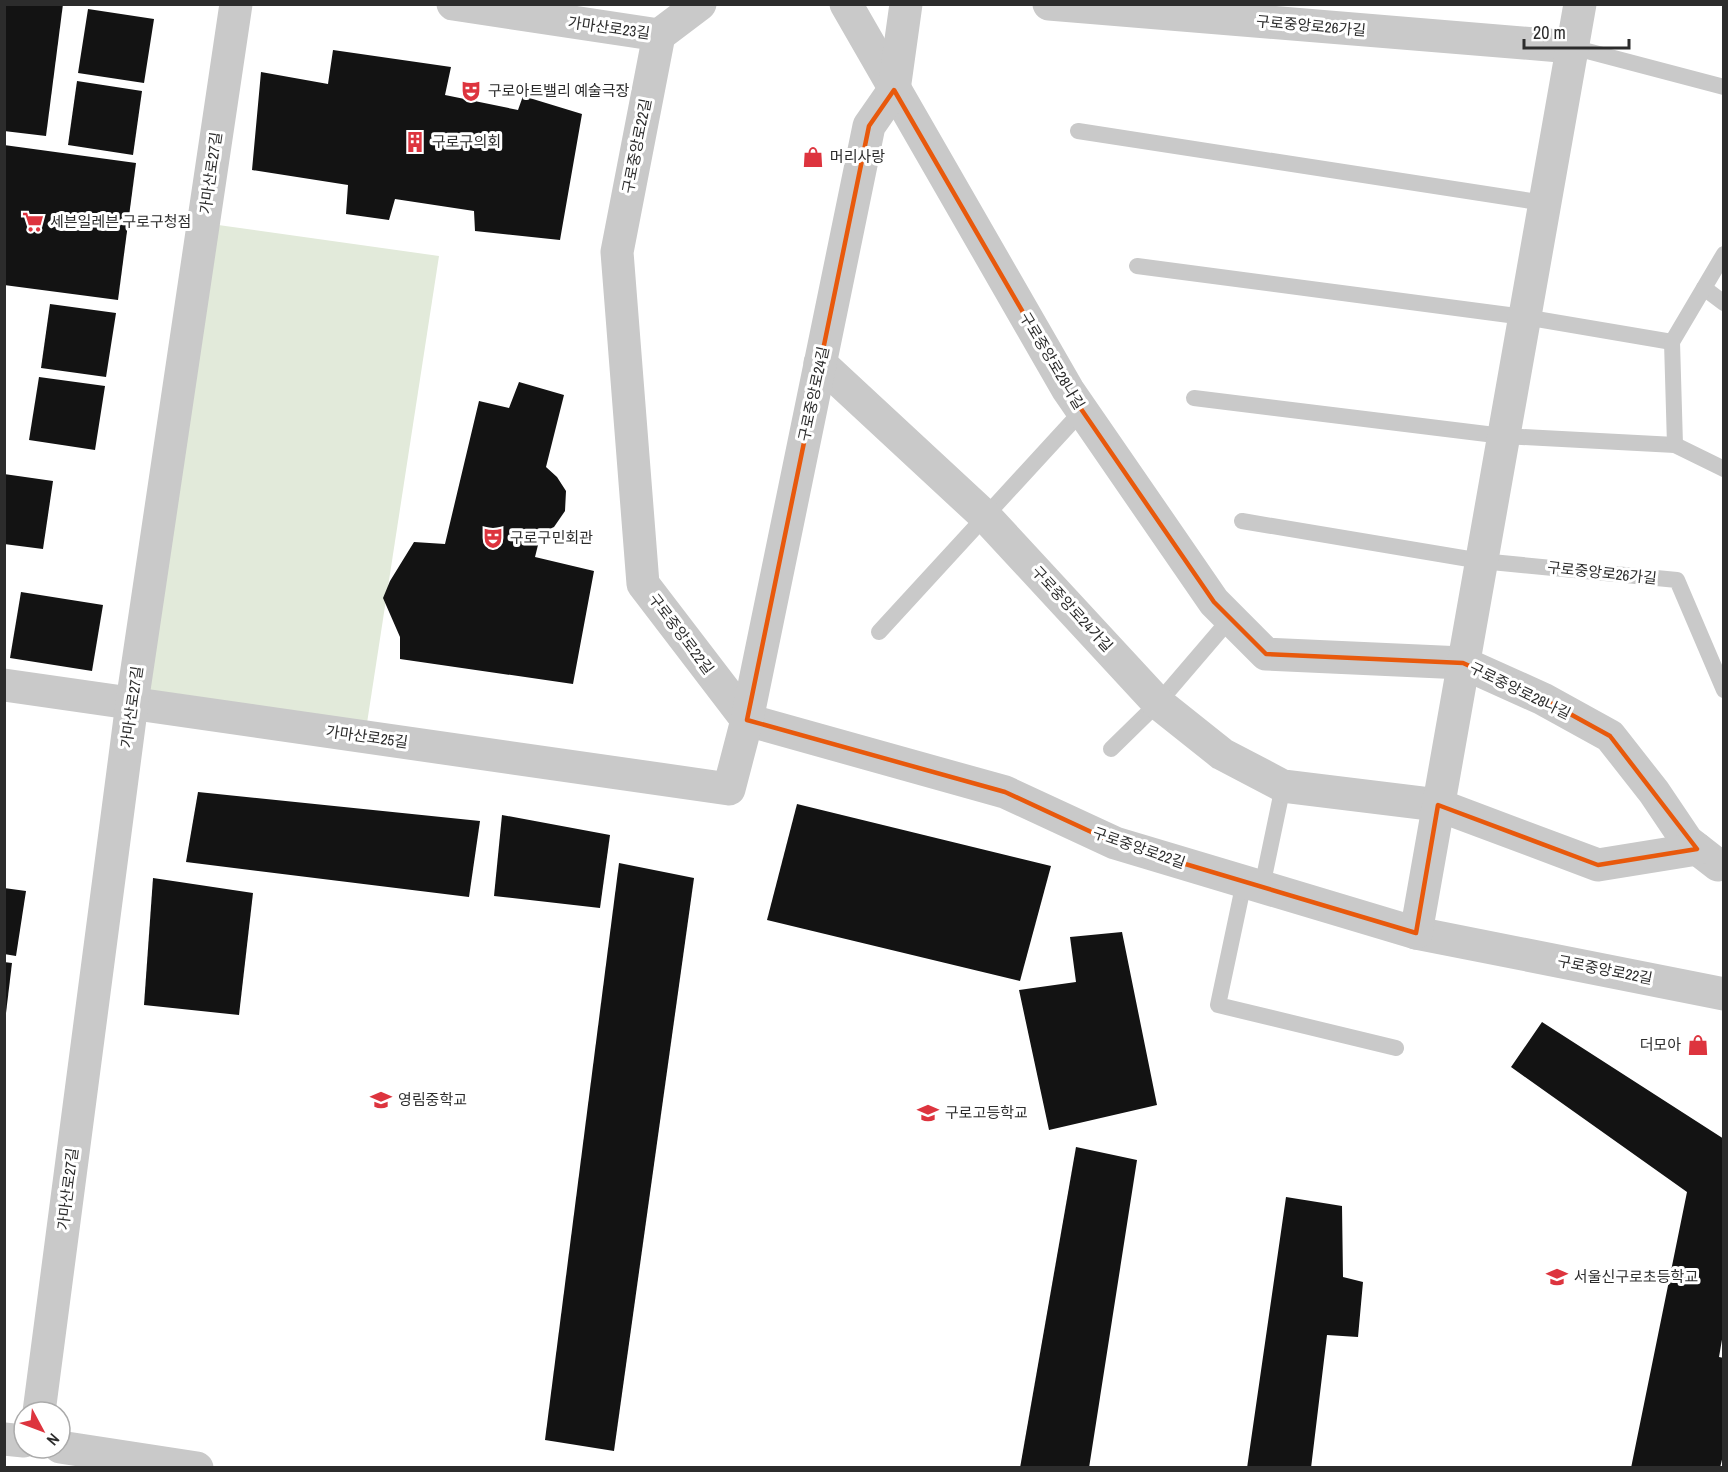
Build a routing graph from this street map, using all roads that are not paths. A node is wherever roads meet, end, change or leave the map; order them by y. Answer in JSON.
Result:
{"nodes":[{"id":1,"x":236,"y":4,"type":"edge"},
{"id":2,"x":453,"y":4,"type":"edge"},
{"id":3,"x":700,"y":4,"type":"edge"},
{"id":4,"x":846,"y":4,"type":"edge"},
{"id":5,"x":906,"y":4,"type":"edge"},
{"id":6,"x":1049,"y":4,"type":"edge"},
{"id":7,"x":1580,"y":4,"type":"edge"},
{"id":8,"x":659,"y":35,"type":"junction"},
{"id":9,"x":1572,"y":46,"type":"junction"},
{"id":10,"x":1724,"y":87,"type":"edge"},
{"id":11,"x":894,"y":90,"type":"junction"},
{"id":12,"x":1078,"y":131,"type":"dead end"},
{"id":13,"x":1544,"y":203,"type":"junction"},
{"id":14,"x":1724,"y":254,"type":"edge"},
{"id":15,"x":1137,"y":266,"type":"dead end"},
{"id":16,"x":1704,"y":288,"type":"junction"},
{"id":17,"x":1724,"y":303,"type":"edge"},
{"id":18,"x":1524,"y":316,"type":"junction"},
{"id":19,"x":1672,"y":342,"type":"junction"},
{"id":20,"x":820,"y":363,"type":"junction"},
{"id":21,"x":1194,"y":398,"type":"dead end"},
{"id":22,"x":1082,"y":411,"type":"junction"},
{"id":23,"x":1503,"y":436,"type":"junction"},
{"id":24,"x":1675,"y":445,"type":"junction"},
{"id":25,"x":1724,"y":469,"type":"edge"},
{"id":26,"x":985,"y":516,"type":"junction"},
{"id":27,"x":1242,"y":522,"type":"dead end"},
{"id":28,"x":1481,"y":561,"type":"junction"},
{"id":29,"x":1230,"y":619,"type":"junction"},
{"id":30,"x":879,"y":632,"type":"dead end"},
{"id":31,"x":1463,"y":663,"type":"junction"},
{"id":32,"x":4,"y":685,"type":"edge"},
{"id":33,"x":1724,"y":690,"type":"edge"},
{"id":34,"x":132,"y":703,"type":"junction"},
{"id":35,"x":1158,"y":703,"type":"junction"},
{"id":36,"x":747,"y":720,"type":"junction"},
{"id":37,"x":1111,"y":749,"type":"dead end"},
{"id":38,"x":1283,"y":786,"type":"junction"},
{"id":39,"x":729,"y":789,"type":"joint"},
{"id":40,"x":1438,"y":805,"type":"junction"},
{"id":41,"x":1710,"y":856,"type":"edge"},
{"id":42,"x":1253,"y":884,"type":"junction"},
{"id":43,"x":1416,"y":933,"type":"junction"},
{"id":44,"x":1724,"y":994,"type":"edge"},
{"id":45,"x":1396,"y":1048,"type":"dead end"},
{"id":46,"x":41,"y":1400,"type":"edge"},
{"id":47,"x":72,"y":1449,"type":"edge"},
{"id":48,"x":197,"y":1467,"type":"edge"}],
"edges":[{"from":1,"to":34,"type":"street","name":"가마산로27길"},
{"from":2,"to":8,"type":"street","name":"가마산로23길"},
{"from":3,"to":8,"type":"street"},
{"from":4,"to":11,"type":"street"},
{"from":5,"to":11,"type":"street","name":"구로중앙로24길"},
{"from":6,"to":9,"type":"street","name":"구로중앙로26가길"},
{"from":7,"to":9,"type":"street"},
{"from":8,"to":36,"type":"street","name":"구로중앙로22길"},
{"from":9,"to":10,"type":"lane","name":"구로중앙로26가길"},
{"from":9,"to":13,"type":"street"},
{"from":11,"to":20,"type":"street","name":"구로중앙로24길"},
{"from":11,"to":22,"type":"street","name":"구로중앙로28나길"},
{"from":12,"to":13,"type":"lane"},
{"from":13,"to":18,"type":"street"},
{"from":14,"to":16,"type":"lane"},
{"from":15,"to":18,"type":"lane"},
{"from":16,"to":17,"type":"lane"},
{"from":16,"to":19,"type":"lane"},
{"from":18,"to":19,"type":"lane"},
{"from":18,"to":23,"type":"street"},
{"from":19,"to":24,"type":"lane"},
{"from":20,"to":26,"type":"street","name":"구로중앙로24가길"},
{"from":20,"to":36,"type":"street","name":"구로중앙로24길"},
{"from":21,"to":23,"type":"lane"},
{"from":22,"to":26,"type":"lane"},
{"from":22,"to":29,"type":"street","name":"구로중앙로28나길"},
{"from":23,"to":24,"type":"lane"},
{"from":23,"to":28,"type":"street"},
{"from":24,"to":25,"type":"lane"},
{"from":26,"to":30,"type":"lane"},
{"from":26,"to":35,"type":"street","name":"구로중앙로24가길"},
{"from":27,"to":28,"type":"lane","name":"구로중앙로26가길"},
{"from":28,"to":31,"type":"street"},
{"from":28,"to":33,"type":"lane","name":"구로중앙로26가길"},
{"from":29,"to":31,"type":"street","name":"구로중앙로28나길"},
{"from":29,"to":35,"type":"lane"},
{"from":31,"to":40,"type":"street"},
{"from":31,"to":41,"type":"street","name":"구로중앙로28나길"},
{"from":32,"to":34,"type":"street","name":"가마산로25길"},
{"from":34,"to":39,"type":"street","name":"가마산로25길"},
{"from":34,"to":46,"type":"street","name":"가마산로27길"},
{"from":35,"to":37,"type":"lane"},
{"from":35,"to":38,"type":"street","name":"구로중앙로24가길"},
{"from":36,"to":39,"type":"street","name":"구로중앙로24길"},
{"from":36,"to":42,"type":"street","name":"구로중앙로22길"},
{"from":38,"to":40,"type":"street","name":"구로중앙로24가길"},
{"from":38,"to":42,"type":"lane"},
{"from":40,"to":41,"type":"street"},
{"from":40,"to":43,"type":"street"},
{"from":42,"to":43,"type":"street","name":"구로중앙로22길"},
{"from":42,"to":45,"type":"lane"},
{"from":43,"to":44,"type":"street","name":"구로중앙로22길"},
{"from":47,"to":48,"type":"street"}]}
